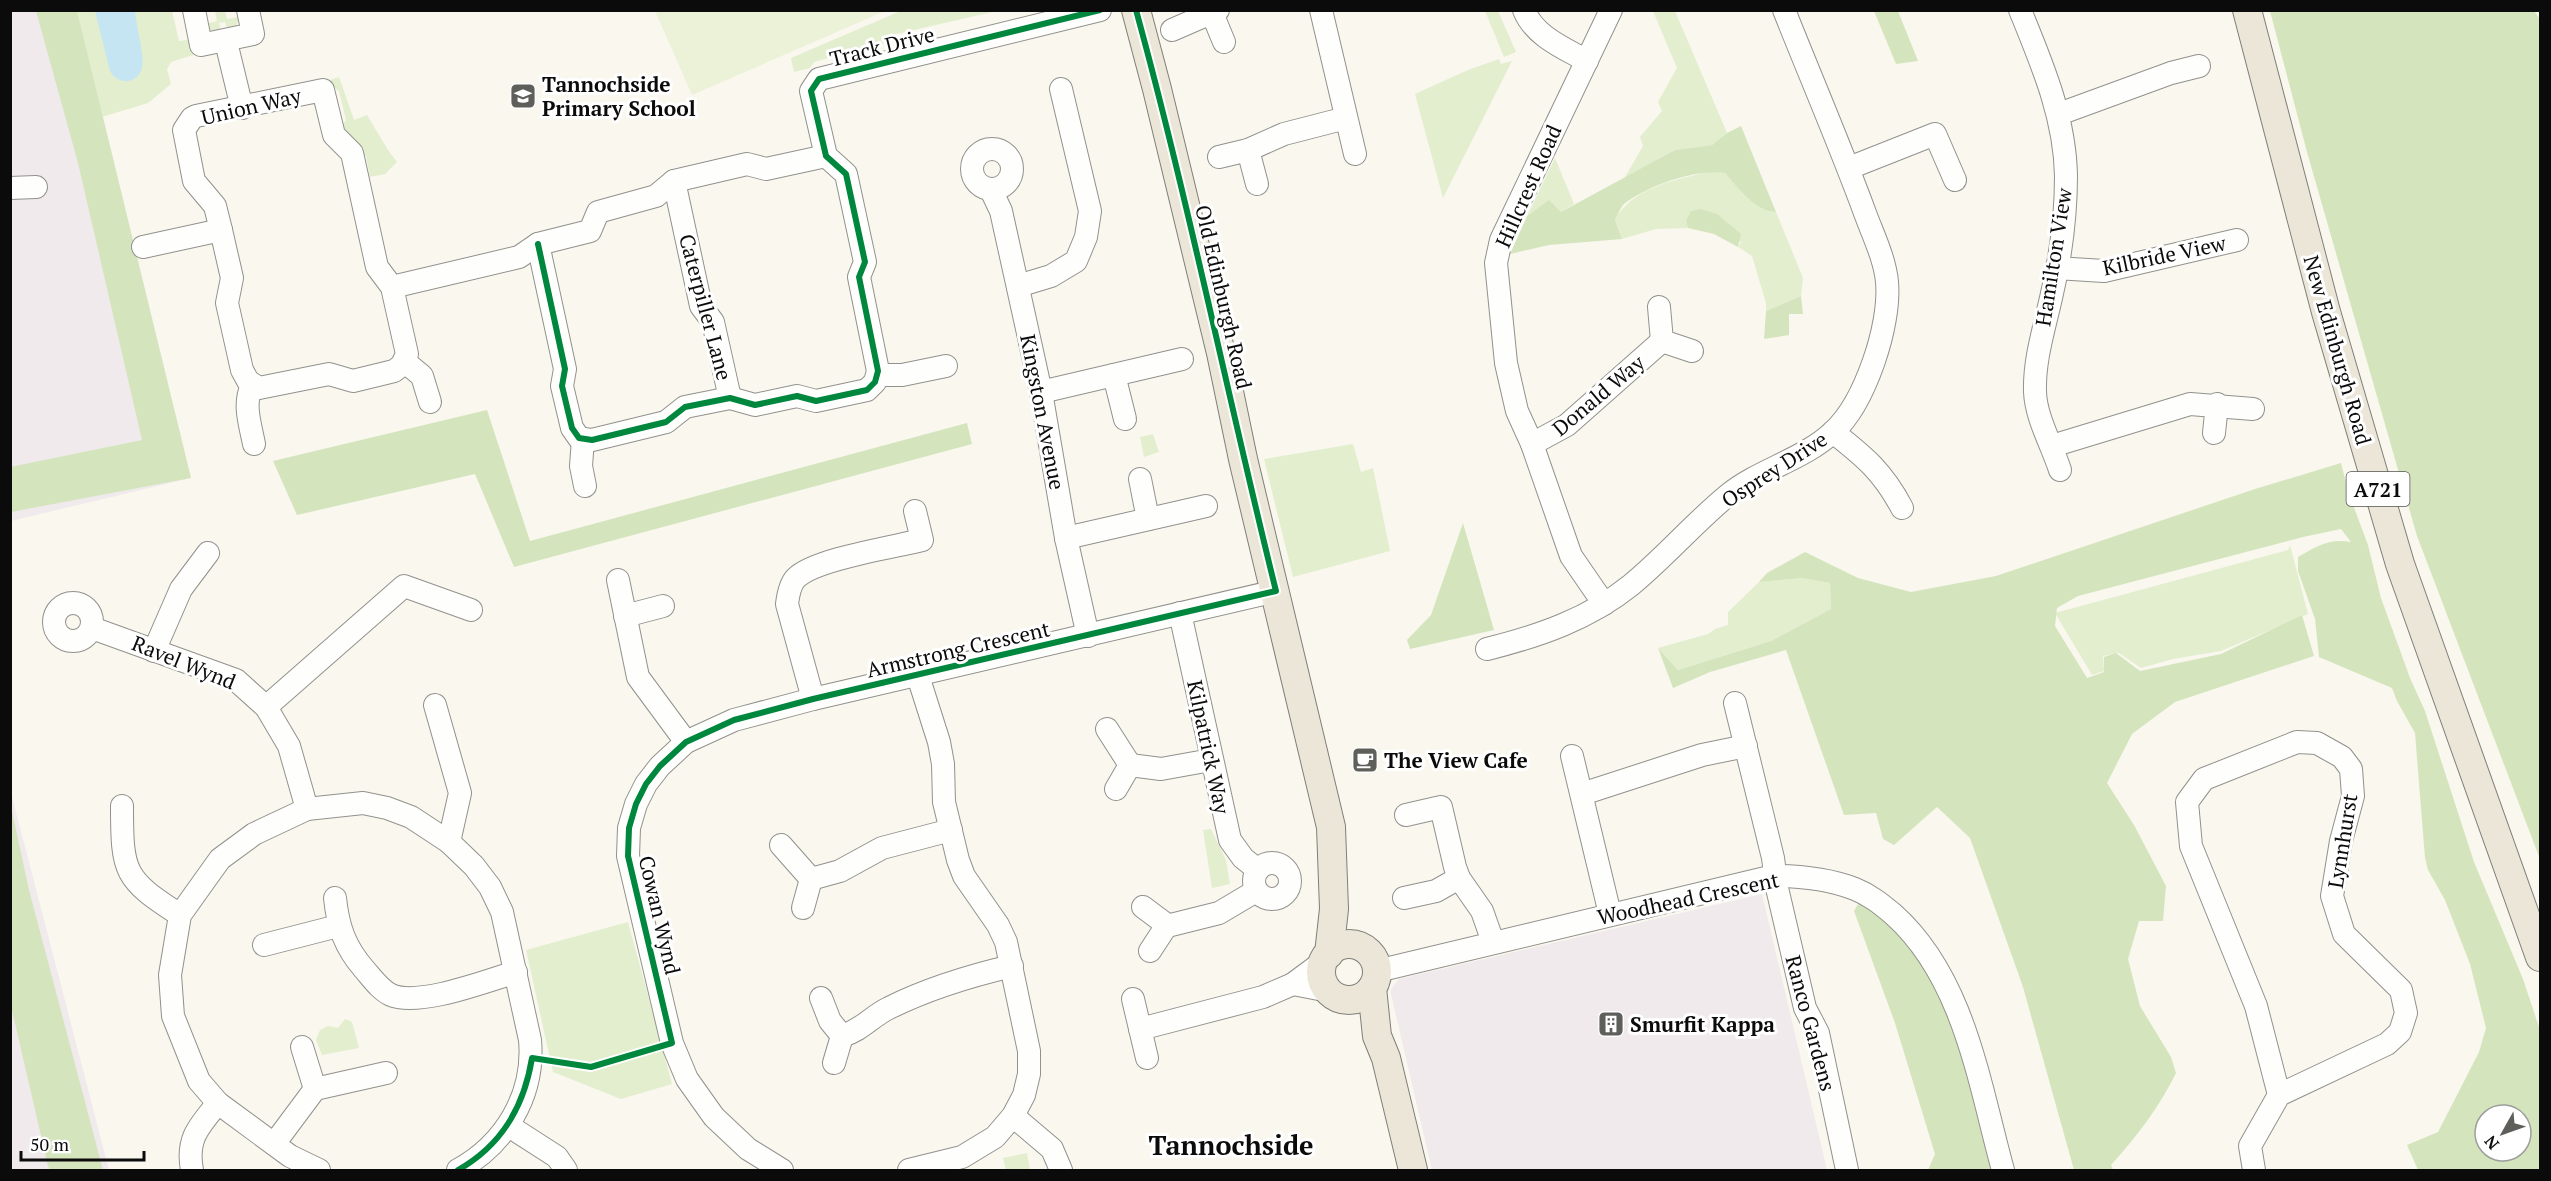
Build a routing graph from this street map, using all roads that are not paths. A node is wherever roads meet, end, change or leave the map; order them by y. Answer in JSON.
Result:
{"nodes":[{"id":1,"x":194,"y":10,"type":"edge"},
{"id":2,"x":248,"y":10,"type":"edge"},
{"id":3,"x":1100,"y":10,"type":"edge"},
{"id":4,"x":1136,"y":10,"type":"edge"},
{"id":5,"x":1321,"y":10,"type":"edge"},
{"id":6,"x":1524,"y":10,"type":"edge"},
{"id":7,"x":1611,"y":10,"type":"edge"},
{"id":8,"x":1784,"y":10,"type":"edge"},
{"id":9,"x":2020,"y":10,"type":"edge"},
{"id":10,"x":2247,"y":10,"type":"edge"},
{"id":11,"x":1215,"y":12,"type":"edge"},
{"id":12,"x":1172,"y":30,"type":"dead end"},
{"id":13,"x":226,"y":42,"type":"junction"},
{"id":14,"x":1224,"y":42,"type":"dead end"},
{"id":15,"x":1587,"y":61,"type":"junction"},
{"id":16,"x":2199,"y":66,"type":"dead end"},
{"id":17,"x":1061,"y":89,"type":"dead end"},
{"id":18,"x":242,"y":108,"type":"junction"},
{"id":19,"x":2059,"y":114,"type":"junction"},
{"id":20,"x":1346,"y":118,"type":"junction"},
{"id":21,"x":1248,"y":150,"type":"junction"},
{"id":22,"x":1355,"y":154,"type":"dead end"},
{"id":23,"x":826,"y":156,"type":"junction"},
{"id":24,"x":1219,"y":158,"type":"dead end"},
{"id":25,"x":1849,"y":168,"type":"junction"},
{"id":26,"x":1955,"y":180,"type":"dead end"},
{"id":27,"x":674,"y":181,"type":"junction"},
{"id":28,"x":1257,"y":184,"type":"dead end"},
{"id":29,"x":36,"y":187,"type":"dead end"},
{"id":30,"x":10,"y":188,"type":"edge"},
{"id":31,"x":991,"y":190,"type":"dead end"},
{"id":32,"x":221,"y":230,"type":"junction"},
{"id":33,"x":2237,"y":240,"type":"dead end"},
{"id":34,"x":538,"y":244,"type":"junction"},
{"id":35,"x":143,"y":247,"type":"dead end"},
{"id":36,"x":2056,"y":268,"type":"junction"},
{"id":37,"x":1018,"y":286,"type":"junction"},
{"id":38,"x":392,"y":287,"type":"junction"},
{"id":39,"x":1659,"y":307,"type":"dead end"},
{"id":40,"x":1662,"y":341,"type":"junction"},
{"id":41,"x":1692,"y":351,"type":"dead end"},
{"id":42,"x":1182,"y":359,"type":"dead end"},
{"id":43,"x":404,"y":362,"type":"junction"},
{"id":44,"x":945,"y":366,"type":"dead end"},
{"id":45,"x":878,"y":375,"type":"junction"},
{"id":46,"x":1114,"y":375,"type":"junction"},
{"id":47,"x":252,"y":385,"type":"junction"},
{"id":48,"x":1041,"y":392,"type":"junction"},
{"id":49,"x":730,"y":398,"type":"junction"},
{"id":50,"x":430,"y":402,"type":"dead end"},
{"id":51,"x":2217,"y":404,"type":"junction"},
{"id":52,"x":2253,"y":409,"type":"dead end"},
{"id":53,"x":1125,"y":419,"type":"dead end"},
{"id":54,"x":1833,"y":432,"type":"junction"},
{"id":55,"x":2214,"y":433,"type":"dead end"},
{"id":56,"x":583,"y":439,"type":"junction"},
{"id":57,"x":254,"y":444,"type":"dead end"},
{"id":58,"x":1532,"y":444,"type":"junction"},
{"id":59,"x":2052,"y":446,"type":"junction"},
{"id":60,"x":2060,"y":470,"type":"dead end"},
{"id":61,"x":1140,"y":479,"type":"dead end"},
{"id":62,"x":585,"y":486,"type":"dead end"},
{"id":63,"x":1206,"y":506,"type":"dead end"},
{"id":64,"x":1902,"y":508,"type":"dead end"},
{"id":65,"x":915,"y":511,"type":"dead end"},
{"id":66,"x":1148,"y":519,"type":"junction"},
{"id":67,"x":1066,"y":538,"type":"junction"},
{"id":68,"x":208,"y":554,"type":"dead end"},
{"id":69,"x":618,"y":580,"type":"dead end"},
{"id":70,"x":1276,"y":591,"type":"junction"},
{"id":71,"x":1604,"y":604,"type":"junction"},
{"id":72,"x":663,"y":606,"type":"dead end"},
{"id":73,"x":471,"y":610,"type":"dead end"},
{"id":74,"x":1180,"y":613,"type":"junction"},
{"id":75,"x":625,"y":616,"type":"junction"},
{"id":76,"x":92,"y":628,"type":"dead end"},
{"id":77,"x":1088,"y":636,"type":"junction"},
{"id":78,"x":1487,"y":649,"type":"dead end"},
{"id":79,"x":154,"y":651,"type":"junction"},
{"id":80,"x":918,"y":676,"type":"junction"},
{"id":81,"x":813,"y":699,"type":"junction"},
{"id":82,"x":1735,"y":703,"type":"dead end"},
{"id":83,"x":435,"y":705,"type":"dead end"},
{"id":84,"x":266,"y":707,"type":"junction"},
{"id":85,"x":1107,"y":729,"type":"dead end"},
{"id":86,"x":686,"y":742,"type":"junction"},
{"id":87,"x":1746,"y":746,"type":"junction"},
{"id":88,"x":1572,"y":756,"type":"dead end"},
{"id":89,"x":1211,"y":760,"type":"junction"},
{"id":90,"x":1131,"y":765,"type":"junction"},
{"id":91,"x":660,"y":766,"type":"joint"},
{"id":92,"x":1116,"y":789,"type":"dead end"},
{"id":93,"x":1582,"y":795,"type":"junction"},
{"id":94,"x":122,"y":806,"type":"dead end"},
{"id":95,"x":308,"y":809,"type":"junction"},
{"id":96,"x":1407,"y":815,"type":"dead end"},
{"id":97,"x":951,"y":830,"type":"junction"},
{"id":98,"x":449,"y":842,"type":"junction"},
{"id":99,"x":781,"y":845,"type":"dead end"},
{"id":100,"x":1774,"y":876,"type":"junction"},
{"id":101,"x":1459,"y":878,"type":"junction"},
{"id":102,"x":811,"y":879,"type":"junction"},
{"id":103,"x":335,"y":898,"type":"dead end"},
{"id":104,"x":1404,"y":898,"type":"dead end"},
{"id":105,"x":1143,"y":907,"type":"dead end"},
{"id":106,"x":803,"y":908,"type":"dead end"},
{"id":107,"x":1334,"y":909,"type":"junction"},
{"id":108,"x":1610,"y":914,"type":"junction"},
{"id":109,"x":180,"y":915,"type":"junction"},
{"id":110,"x":338,"y":926,"type":"junction"},
{"id":111,"x":1167,"y":926,"type":"junction"},
{"id":112,"x":1493,"y":942,"type":"junction"},
{"id":113,"x":264,"y":945,"type":"dead end"},
{"id":114,"x":1357,"y":946,"type":"junction"},
{"id":115,"x":1150,"y":951,"type":"dead end"},
{"id":116,"x":1326,"y":957,"type":"junction"},
{"id":117,"x":2541,"y":957,"type":"edge"},
{"id":118,"x":1012,"y":966,"type":"junction"},
{"id":119,"x":516,"y":972,"type":"junction"},
{"id":120,"x":1375,"y":979,"type":"junction"},
{"id":121,"x":1293,"y":984,"type":"junction"},
{"id":122,"x":1334,"y":995,"type":"junction"},
{"id":123,"x":820,"y":998,"type":"dead end"},
{"id":124,"x":1133,"y":999,"type":"dead end"},
{"id":125,"x":1140,"y":1029,"type":"junction"},
{"id":126,"x":842,"y":1036,"type":"junction"},
{"id":127,"x":1377,"y":1036,"type":"junction"},
{"id":128,"x":302,"y":1047,"type":"dead end"},
{"id":129,"x":1147,"y":1058,"type":"dead end"},
{"id":130,"x":834,"y":1063,"type":"dead end"},
{"id":131,"x":386,"y":1073,"type":"dead end"},
{"id":132,"x":315,"y":1089,"type":"junction"},
{"id":133,"x":2279,"y":1095,"type":"junction"},
{"id":134,"x":218,"y":1103,"type":"junction"},
{"id":135,"x":1013,"y":1116,"type":"junction"},
{"id":136,"x":509,"y":1126,"type":"junction"},
{"id":137,"x":274,"y":1144,"type":"junction"},
{"id":138,"x":752,"y":1163,"type":"edge"},
{"id":139,"x":192,"y":1170,"type":"edge"},
{"id":140,"x":320,"y":1170,"type":"edge"},
{"id":141,"x":458,"y":1170,"type":"edge"},
{"id":142,"x":566,"y":1170,"type":"edge"},
{"id":143,"x":782,"y":1170,"type":"edge"},
{"id":144,"x":909,"y":1170,"type":"edge"},
{"id":145,"x":1061,"y":1170,"type":"edge"},
{"id":146,"x":1413,"y":1170,"type":"edge"},
{"id":147,"x":1846,"y":1170,"type":"edge"},
{"id":148,"x":2003,"y":1170,"type":"edge"},
{"id":149,"x":2254,"y":1170,"type":"edge"}],
"edges":[{"from":1,"to":13,"type":"street"},
{"from":2,"to":13,"type":"street"},
{"from":3,"to":23,"type":"street","name":"Track Drive"},
{"from":4,"to":70,"type":"main road","name":"Old Edinburgh Road"},
{"from":5,"to":20,"type":"street"},
{"from":6,"to":15,"type":"street"},
{"from":7,"to":15,"type":"street","name":"Hillcrest Road"},
{"from":8,"to":25,"type":"street","name":"Osprey Drive"},
{"from":9,"to":19,"type":"street","name":"Hamilton View"},
{"from":10,"to":117,"type":"main road","name":"New Edinburgh Road","number":"A721"},
{"from":11,"to":12,"type":"street"},
{"from":11,"to":14,"type":"street"},
{"from":13,"to":18,"type":"street"},
{"from":15,"to":58,"type":"street","name":"Hillcrest Road"},
{"from":16,"to":19,"type":"street"},
{"from":17,"to":37,"type":"street"},
{"from":18,"to":32,"type":"street","name":"Union Way"},
{"from":18,"to":38,"type":"street","name":"Union Way"},
{"from":19,"to":36,"type":"street","name":"Hamilton View"},
{"from":20,"to":21,"type":"street"},
{"from":20,"to":22,"type":"street"},
{"from":21,"to":24,"type":"street"},
{"from":21,"to":28,"type":"street"},
{"from":23,"to":27,"type":"street"},
{"from":23,"to":45,"type":"street"},
{"from":25,"to":26,"type":"street"},
{"from":25,"to":54,"type":"street","name":"Osprey Drive"},
{"from":27,"to":34,"type":"street"},
{"from":27,"to":49,"type":"street","name":"Caterpiller Lane"},
{"from":29,"to":30,"type":"street"},
{"from":31,"to":37,"type":"street","name":"Kingston Avenue"},
{"from":32,"to":35,"type":"street"},
{"from":32,"to":47,"type":"street","name":"Union Way"},
{"from":33,"to":36,"type":"street","name":"Kilbride View"},
{"from":34,"to":38,"type":"street"},
{"from":34,"to":56,"type":"street"},
{"from":36,"to":59,"type":"street","name":"Hamilton View"},
{"from":37,"to":48,"type":"street","name":"Kingston Avenue"},
{"from":38,"to":43,"type":"street","name":"Union Way"},
{"from":39,"to":40,"type":"street","name":"Donald Way"},
{"from":40,"to":41,"type":"street","name":"Donald Way"},
{"from":40,"to":58,"type":"street","name":"Donald Way"},
{"from":42,"to":46,"type":"street"},
{"from":43,"to":47,"type":"street"},
{"from":43,"to":50,"type":"street"},
{"from":44,"to":45,"type":"street"},
{"from":45,"to":49,"type":"street"},
{"from":46,"to":48,"type":"street"},
{"from":46,"to":53,"type":"street"},
{"from":47,"to":57,"type":"street"},
{"from":48,"to":67,"type":"street","name":"Kingston Avenue"},
{"from":49,"to":56,"type":"street"},
{"from":51,"to":52,"type":"street"},
{"from":51,"to":55,"type":"street"},
{"from":51,"to":59,"type":"street"},
{"from":54,"to":64,"type":"street"},
{"from":54,"to":71,"type":"street","name":"Osprey Drive"},
{"from":56,"to":62,"type":"street"},
{"from":58,"to":71,"type":"street","name":"Hillcrest Road"},
{"from":59,"to":60,"type":"street","name":"Hamilton View"},
{"from":61,"to":66,"type":"street"},
{"from":63,"to":66,"type":"street"},
{"from":65,"to":81,"type":"street"},
{"from":66,"to":67,"type":"street"},
{"from":67,"to":77,"type":"street","name":"Kingston Avenue"},
{"from":68,"to":79,"type":"street"},
{"from":69,"to":75,"type":"street"},
{"from":70,"to":74,"type":"street","name":"Armstrong Crescent"},
{"from":70,"to":107,"type":"main road","name":"Old Edinburgh Road"},
{"from":71,"to":78,"type":"street","name":"Osprey Drive"},
{"from":72,"to":75,"type":"street"},
{"from":73,"to":84,"type":"street"},
{"from":74,"to":77,"type":"street","name":"Armstrong Crescent"},
{"from":74,"to":89,"type":"street","name":"Kilpatrick Way"},
{"from":75,"to":86,"type":"street"},
{"from":76,"to":79,"type":"street","name":"Ravel Wynd"},
{"from":77,"to":80,"type":"street","name":"Armstrong Crescent"},
{"from":79,"to":84,"type":"street","name":"Ravel Wynd"},
{"from":80,"to":81,"type":"street","name":"Armstrong Crescent"},
{"from":80,"to":97,"type":"street"},
{"from":81,"to":86,"type":"street","name":"Armstrong Crescent"},
{"from":82,"to":87,"type":"street","name":"Ranco Gardens"},
{"from":83,"to":98,"type":"street"},
{"from":84,"to":95,"type":"street","name":"Ravel Wynd"},
{"from":85,"to":90,"type":"street"},
{"from":86,"to":91,"type":"street","name":"Armstrong Crescent"},
{"from":87,"to":93,"type":"street"},
{"from":87,"to":100,"type":"street","name":"Ranco Gardens"},
{"from":88,"to":93,"type":"street"},
{"from":89,"to":90,"type":"street"},
{"from":89,"to":111,"type":"street","name":"Kilpatrick Way"},
{"from":90,"to":92,"type":"street"},
{"from":91,"to":138,"type":"street","name":"Cowan Wynd"},
{"from":93,"to":108,"type":"street"},
{"from":94,"to":109,"type":"street"},
{"from":95,"to":98,"type":"street"},
{"from":95,"to":109,"type":"street"},
{"from":96,"to":101,"type":"street"},
{"from":97,"to":102,"type":"street"},
{"from":97,"to":118,"type":"street"},
{"from":98,"to":119,"type":"street"},
{"from":99,"to":102,"type":"street"},
{"from":100,"to":108,"type":"street","name":"Woodhead Crescent"},
{"from":100,"to":147,"type":"street","name":"Ranco Gardens"},
{"from":100,"to":148,"type":"street","name":"Woodhead Crescent"},
{"from":101,"to":104,"type":"street"},
{"from":101,"to":112,"type":"street"},
{"from":102,"to":106,"type":"street"},
{"from":103,"to":110,"type":"street"},
{"from":105,"to":111,"type":"street"},
{"from":107,"to":114,"type":"main road","name":"Old Edinburgh Road"},
{"from":107,"to":116,"type":"main road","name":"Old Edinburgh Road"},
{"from":108,"to":112,"type":"street","name":"Woodhead Crescent"},
{"from":109,"to":134,"type":"street"},
{"from":110,"to":113,"type":"street"},
{"from":110,"to":119,"type":"street"},
{"from":111,"to":115,"type":"street"},
{"from":112,"to":120,"type":"street","name":"Woodhead Crescent"},
{"from":114,"to":116,"type":"main road"},
{"from":114,"to":120,"type":"main road","name":"Old Edinburgh Road"},
{"from":116,"to":121,"type":"street"},
{"from":116,"to":122,"type":"main road","name":"Old Edinburgh Road"},
{"from":118,"to":126,"type":"street"},
{"from":118,"to":135,"type":"street"},
{"from":119,"to":136,"type":"street"},
{"from":120,"to":122,"type":"main road"},
{"from":120,"to":127,"type":"main road"},
{"from":121,"to":122,"type":"street"},
{"from":121,"to":125,"type":"street"},
{"from":122,"to":127,"type":"main road"},
{"from":123,"to":126,"type":"street"},
{"from":124,"to":125,"type":"street"},
{"from":125,"to":129,"type":"street"},
{"from":126,"to":130,"type":"street"},
{"from":127,"to":146,"type":"main road"},
{"from":128,"to":132,"type":"street"},
{"from":131,"to":132,"type":"street"},
{"from":132,"to":137,"type":"street"},
{"from":133,"to":133,"type":"street","name":"Lynnhurst"},
{"from":133,"to":149,"type":"street"},
{"from":134,"to":137,"type":"street"},
{"from":134,"to":139,"type":"street"},
{"from":135,"to":144,"type":"street"},
{"from":135,"to":145,"type":"street"},
{"from":136,"to":141,"type":"street"},
{"from":136,"to":142,"type":"street"},
{"from":137,"to":140,"type":"street"},
{"from":138,"to":143,"type":"street","name":"Cowan Wynd"}]}
